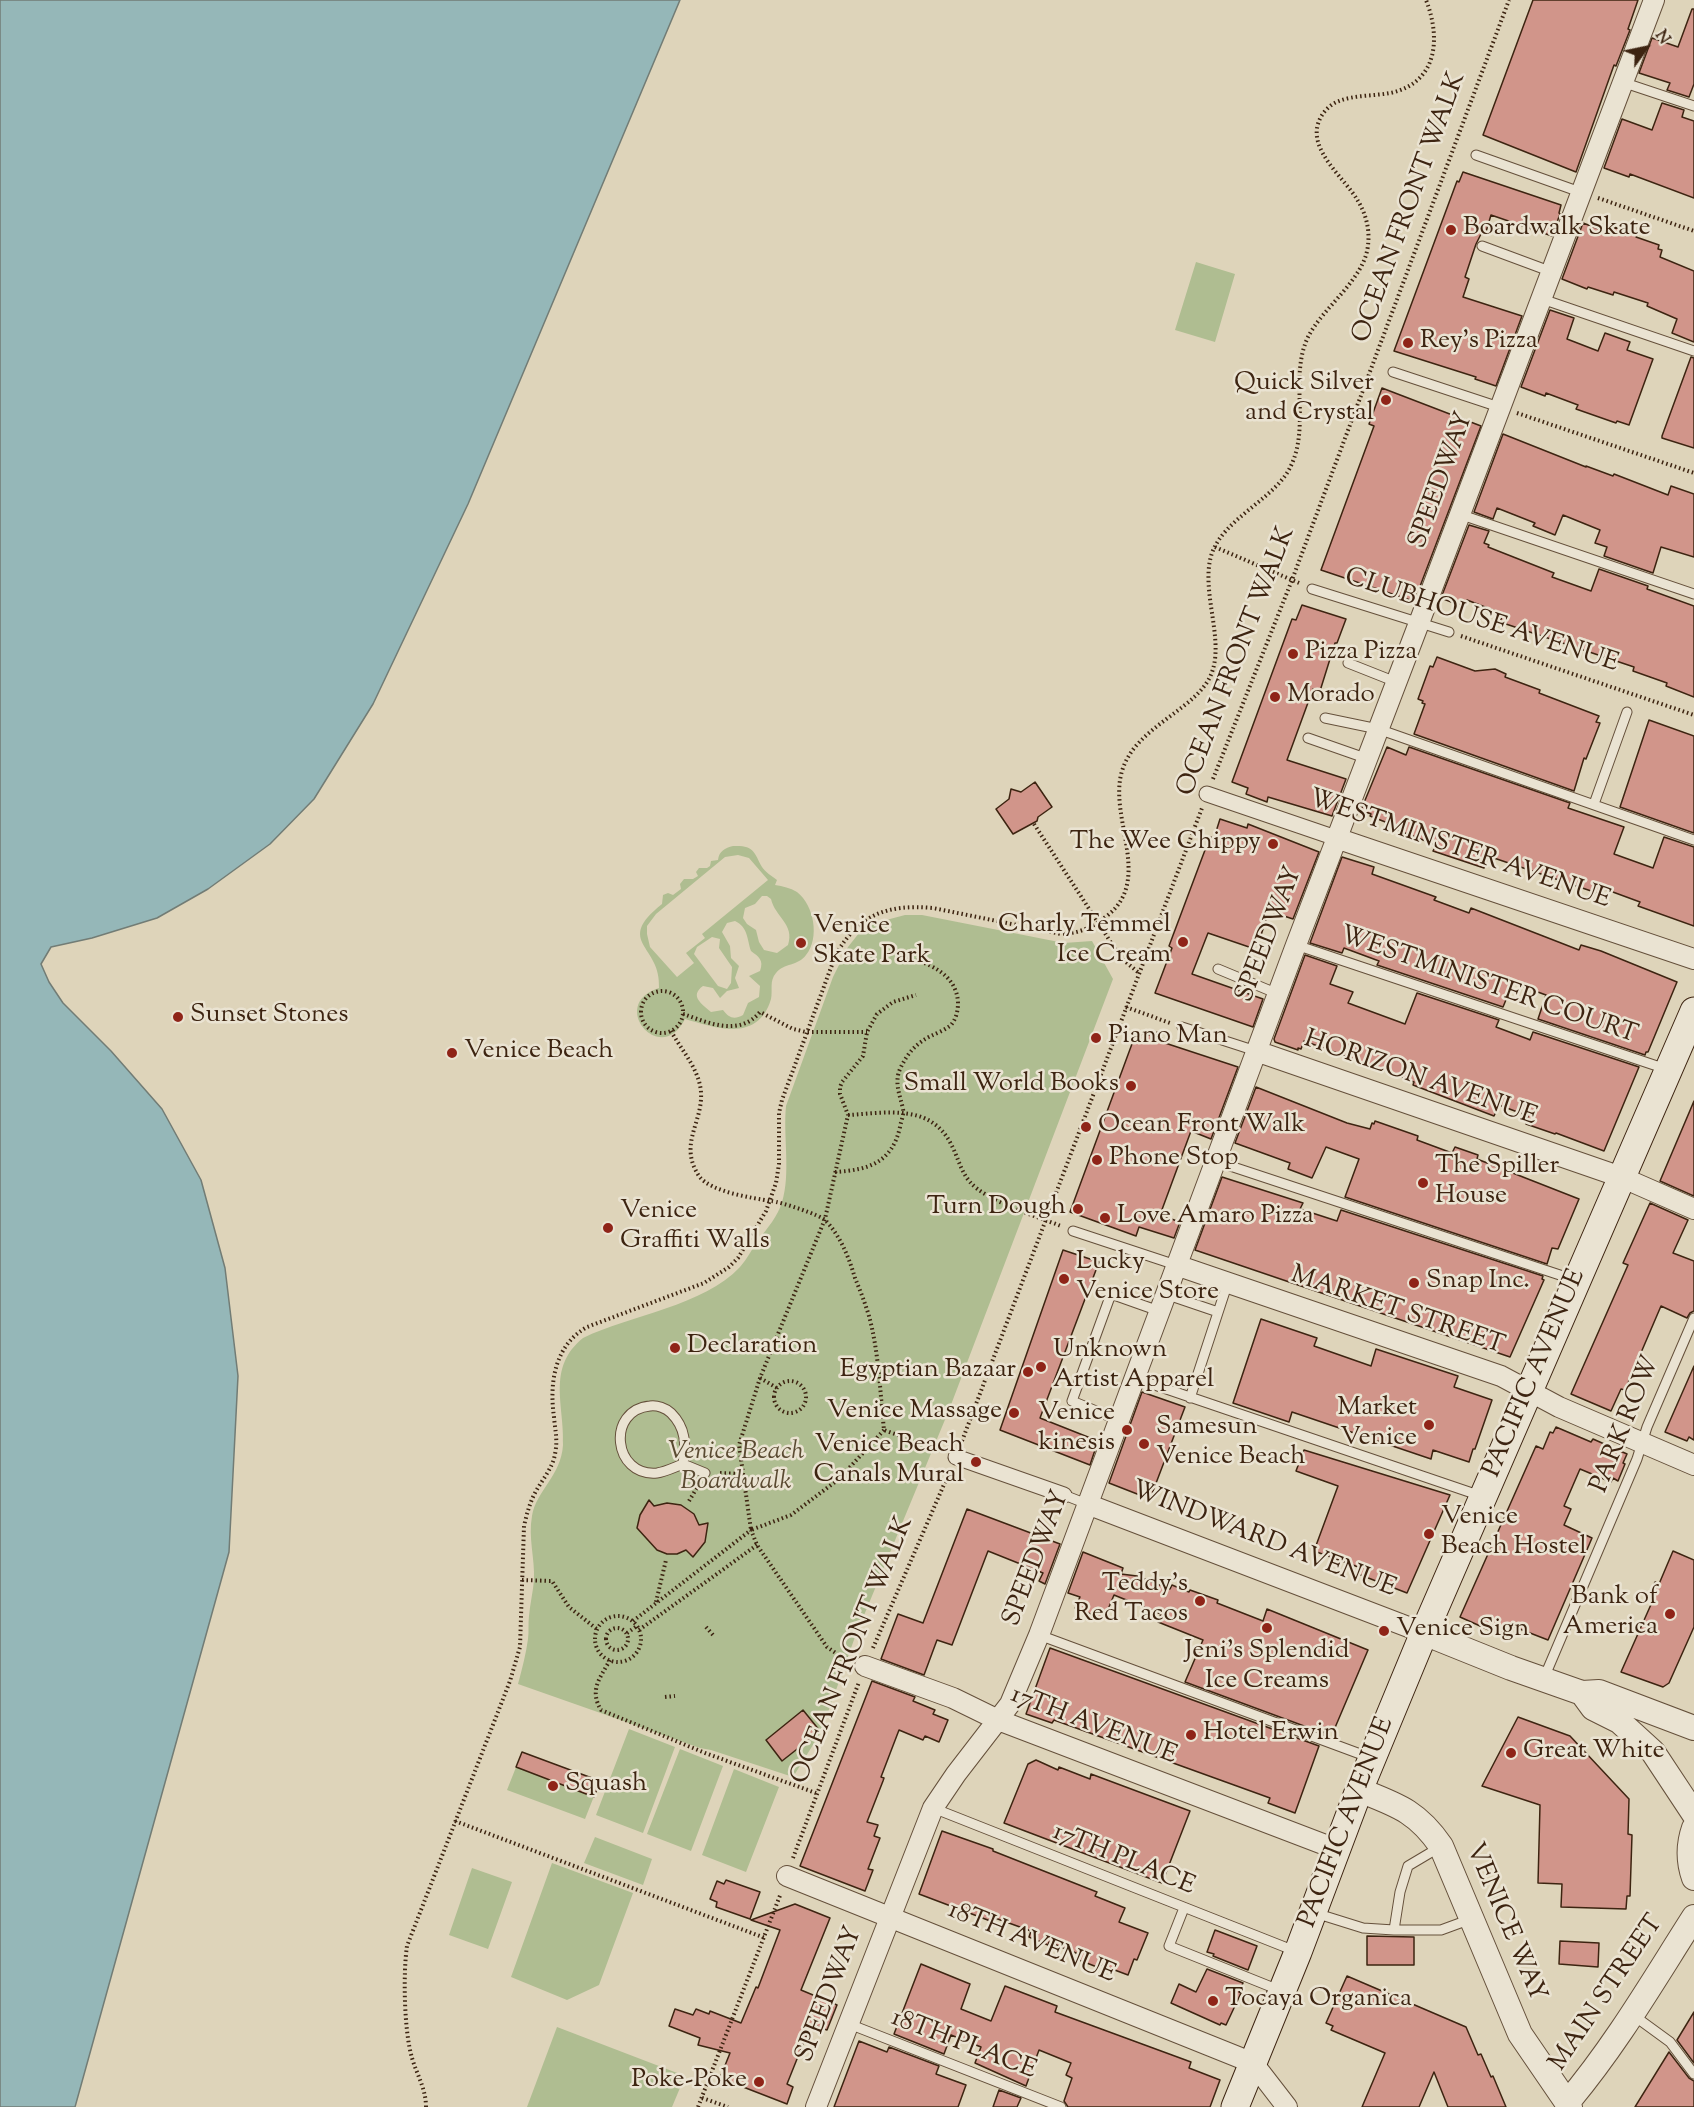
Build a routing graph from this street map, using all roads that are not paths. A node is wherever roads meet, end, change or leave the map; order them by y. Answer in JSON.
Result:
{"nodes":[{"id":1,"x":1653,"y":0,"type":"edge"},
{"id":2,"x":1622,"y":82,"type":"junction"},
{"id":3,"x":1694,"y":106,"type":"edge"},
{"id":4,"x":1476,"y":155,"type":"dead end"},
{"id":5,"x":1580,"y":192,"type":"junction"},
{"id":6,"x":1482,"y":246,"type":"dead end"},
{"id":7,"x":1552,"y":272,"type":"junction"},
{"id":8,"x":1542,"y":299,"type":"junction"},
{"id":9,"x":1694,"y":351,"type":"edge"},
{"id":10,"x":1393,"y":372,"type":"dead end"},
{"id":11,"x":1499,"y":407,"type":"junction"},
{"id":12,"x":1459,"y":514,"type":"junction"},
{"id":13,"x":1312,"y":589,"type":"road end"},
{"id":14,"x":1694,"y":594,"type":"edge"},
{"id":15,"x":1419,"y":623,"type":"junction"},
{"id":16,"x":1449,"y":632,"type":"road end"},
{"id":17,"x":1348,"y":663,"type":"dead end"},
{"id":18,"x":1396,"y":682,"type":"junction"},
{"id":19,"x":1627,"y":712,"type":"dead end"},
{"id":20,"x":1325,"y":718,"type":"dead end"},
{"id":21,"x":1378,"y":729,"type":"junction"},
{"id":22,"x":1308,"y":738,"type":"dead end"},
{"id":23,"x":1368,"y":759,"type":"junction"},
{"id":24,"x":1207,"y":794,"type":"road end"},
{"id":25,"x":1594,"y":804,"type":"junction"},
{"id":26,"x":1336,"y":838,"type":"junction"},
{"id":27,"x":1694,"y":840,"type":"edge"},
{"id":28,"x":1296,"y":945,"type":"junction"},
{"id":29,"x":1694,"y":959,"type":"edge"},
{"id":30,"x":1218,"y":969,"type":"dead end"},
{"id":31,"x":1278,"y":994,"type":"junction"},
{"id":32,"x":1694,"y":1011,"type":"edge"},
{"id":33,"x":1182,"y":1027,"type":"road end"},
{"id":34,"x":1256,"y":1052,"type":"junction"},
{"id":35,"x":1668,"y":1070,"type":"junction"},
{"id":36,"x":1215,"y":1161,"type":"junction"},
{"id":37,"x":1622,"y":1177,"type":"junction"},
{"id":38,"x":1694,"y":1209,"type":"edge"},
{"id":39,"x":1073,"y":1231,"type":"dead end"},
{"id":40,"x":1176,"y":1265,"type":"junction"},
{"id":41,"x":1576,"y":1281,"type":"junction"},
{"id":42,"x":1228,"y":1282,"type":"junction"},
{"id":43,"x":1162,"y":1303,"type":"junction"},
{"id":44,"x":1218,"y":1312,"type":"junction"},
{"id":45,"x":1694,"y":1318,"type":"edge"},
{"id":46,"x":1134,"y":1378,"type":"junction"},
{"id":47,"x":1529,"y":1391,"type":"junction"},
{"id":48,"x":1190,"y":1398,"type":"junction"},
{"id":49,"x":1118,"y":1420,"type":"junction"},
{"id":50,"x":1641,"y":1442,"type":"junction"},
{"id":51,"x":956,"y":1457,"type":"road end"},
{"id":52,"x":683,"y":1464,"type":"junction"},
{"id":53,"x":1694,"y":1465,"type":"edge"},
{"id":54,"x":705,"y":1473,"type":"road end"},
{"id":55,"x":1064,"y":1495,"type":"joint"},
{"id":56,"x":1482,"y":1497,"type":"junction"},
{"id":57,"x":1087,"y":1504,"type":"junction"},
{"id":58,"x":1424,"y":1632,"type":"junction"},
{"id":59,"x":1039,"y":1635,"type":"junction"},
{"id":60,"x":865,"y":1666,"type":"road end"},
{"id":61,"x":1543,"y":1680,"type":"junction"},
{"id":62,"x":1582,"y":1693,"type":"junction"},
{"id":63,"x":998,"y":1720,"type":"junction"},
{"id":64,"x":1694,"y":1728,"type":"edge"},
{"id":65,"x":1371,"y":1758,"type":"junction"},
{"id":66,"x":1359,"y":1790,"type":"junction"},
{"id":67,"x":933,"y":1808,"type":"junction"},
{"id":68,"x":1694,"y":1814,"type":"edge"},
{"id":69,"x":1694,"y":1828,"type":"edge"},
{"id":70,"x":1441,"y":1846,"type":"junction"},
{"id":71,"x":1336,"y":1849,"type":"junction"},
{"id":72,"x":787,"y":1876,"type":"road end"},
{"id":73,"x":1694,"y":1878,"type":"edge"},
{"id":74,"x":1184,"y":1908,"type":"junction"},
{"id":75,"x":1313,"y":1912,"type":"junction"},
{"id":76,"x":891,"y":1917,"type":"junction"},
{"id":77,"x":1694,"y":1917,"type":"edge"},
{"id":78,"x":1472,"y":1918,"type":"junction"},
{"id":79,"x":1394,"y":1930,"type":"junction"},
{"id":80,"x":1298,"y":1952,"type":"junction"},
{"id":81,"x":1282,"y":1992,"type":"junction"},
{"id":82,"x":1633,"y":2015,"type":"junction"},
{"id":83,"x":849,"y":2024,"type":"junction"},
{"id":84,"x":1253,"y":2063,"type":"junction"},
{"id":85,"x":1694,"y":2074,"type":"edge"},
{"id":86,"x":1569,"y":2105,"type":"edge"},
{"id":87,"x":816,"y":2107,"type":"edge"},
{"id":88,"x":1061,"y":2107,"type":"edge"},
{"id":89,"x":1235,"y":2107,"type":"edge"},
{"id":90,"x":1287,"y":2107,"type":"edge"}],
"edges":[{"from":1,"to":2,"type":"street","name":"SPEEDWAY"},
{"from":2,"to":3,"type":"lane"},
{"from":2,"to":5,"type":"street","name":"SPEEDWAY"},
{"from":4,"to":5,"type":"lane"},
{"from":5,"to":7,"type":"street","name":"SPEEDWAY"},
{"from":6,"to":7,"type":"lane"},
{"from":7,"to":8,"type":"street","name":"SPEEDWAY"},
{"from":8,"to":9,"type":"lane"},
{"from":8,"to":11,"type":"street","name":"SPEEDWAY"},
{"from":10,"to":11,"type":"lane"},
{"from":11,"to":12,"type":"street","name":"SPEEDWAY"},
{"from":12,"to":14,"type":"lane"},
{"from":12,"to":15,"type":"street","name":"SPEEDWAY"},
{"from":13,"to":15,"type":"lane","name":"CLUBHOUSE AVENUE"},
{"from":15,"to":16,"type":"lane","name":"CLUBHOUSE AVENUE"},
{"from":15,"to":18,"type":"street","name":"SPEEDWAY"},
{"from":17,"to":18,"type":"lane"},
{"from":18,"to":21,"type":"street","name":"SPEEDWAY"},
{"from":19,"to":25,"type":"lane"},
{"from":20,"to":21,"type":"lane"},
{"from":21,"to":23,"type":"street","name":"SPEEDWAY"},
{"from":21,"to":25,"type":"lane"},
{"from":22,"to":23,"type":"lane"},
{"from":23,"to":26,"type":"street","name":"SPEEDWAY"},
{"from":24,"to":26,"type":"street","name":"WESTMINSTER AVENUE"},
{"from":25,"to":27,"type":"lane"},
{"from":26,"to":28,"type":"street","name":"SPEEDWAY"},
{"from":26,"to":29,"type":"street","name":"WESTMINSTER AVENUE"},
{"from":28,"to":31,"type":"street","name":"SPEEDWAY"},
{"from":28,"to":35,"type":"lane","name":"WESTMINISTER COURT"},
{"from":30,"to":31,"type":"lane"},
{"from":31,"to":34,"type":"street","name":"SPEEDWAY"},
{"from":32,"to":35,"type":"main road","name":"PACIFIC AVENUE"},
{"from":33,"to":34,"type":"lane","name":"HORIZON AVENUE"},
{"from":34,"to":36,"type":"street","name":"SPEEDWAY"},
{"from":34,"to":37,"type":"street","name":"HORIZON AVENUE"},
{"from":35,"to":37,"type":"main road","name":"PACIFIC AVENUE"},
{"from":36,"to":40,"type":"street","name":"SPEEDWAY"},
{"from":36,"to":41,"type":"lane"},
{"from":37,"to":38,"type":"street","name":"HORIZON AVENUE"},
{"from":37,"to":41,"type":"main road","name":"PACIFIC AVENUE"},
{"from":39,"to":40,"type":"lane","name":"MARKET STREET"},
{"from":40,"to":42,"type":"street","name":"MARKET STREET"},
{"from":40,"to":43,"type":"street","name":"SPEEDWAY"},
{"from":41,"to":47,"type":"main road","name":"PACIFIC AVENUE"},
{"from":42,"to":44,"type":"lane"},
{"from":42,"to":47,"type":"street","name":"MARKET STREET"},
{"from":43,"to":44,"type":"lane"},
{"from":43,"to":46,"type":"street","name":"SPEEDWAY"},
{"from":43,"to":49,"type":"lane"},
{"from":44,"to":48,"type":"lane"},
{"from":45,"to":50,"type":"lane","name":"PARK ROW"},
{"from":46,"to":48,"type":"lane"},
{"from":46,"to":49,"type":"street","name":"SPEEDWAY"},
{"from":47,"to":50,"type":"street","name":"MARKET STREET"},
{"from":47,"to":56,"type":"main road","name":"PACIFIC AVENUE"},
{"from":48,"to":56,"type":"lane"},
{"from":49,"to":57,"type":"street","name":"SPEEDWAY"},
{"from":50,"to":53,"type":"street","name":"MARKET STREET"},
{"from":50,"to":61,"type":"lane","name":"PARK ROW"},
{"from":51,"to":55,"type":"street","name":"WINDWARD AVENUE"},
{"from":52,"to":52,"type":"lane"},
{"from":52,"to":54,"type":"lane"},
{"from":55,"to":57,"type":"lane","name":"WINDWARD AVENUE"},
{"from":56,"to":58,"type":"main road","name":"PACIFIC AVENUE"},
{"from":57,"to":58,"type":"street","name":"WINDWARD AVENUE"},
{"from":57,"to":59,"type":"street","name":"SPEEDWAY"},
{"from":58,"to":61,"type":"street","name":"WINDWARD AVENUE"},
{"from":58,"to":65,"type":"main road","name":"PACIFIC AVENUE"},
{"from":59,"to":63,"type":"street","name":"SPEEDWAY"},
{"from":59,"to":65,"type":"lane"},
{"from":60,"to":63,"type":"street","name":"17TH AVENUE"},
{"from":61,"to":62,"type":"street","name":"WINDWARD AVENUE"},
{"from":62,"to":64,"type":"street","name":"WINDWARD AVENUE"},
{"from":62,"to":68,"type":"street","name":"WINDWARD AVENUE"},
{"from":63,"to":67,"type":"street","name":"SPEEDWAY"},
{"from":63,"to":71,"type":"street","name":"17TH AVENUE"},
{"from":65,"to":66,"type":"main road","name":"PACIFIC AVENUE"},
{"from":66,"to":70,"type":"street","name":"VENICE WAY"},
{"from":66,"to":71,"type":"main road","name":"PACIFIC AVENUE"},
{"from":67,"to":74,"type":"lane","name":"17TH PLACE"},
{"from":67,"to":76,"type":"street","name":"SPEEDWAY"},
{"from":69,"to":73,"type":"street"},
{"from":70,"to":78,"type":"street","name":"VENICE WAY"},
{"from":70,"to":79,"type":"lane"},
{"from":71,"to":75,"type":"main road","name":"PACIFIC AVENUE"},
{"from":72,"to":76,"type":"street","name":"18TH AVENUE"},
{"from":74,"to":80,"type":"lane","name":"17TH PLACE"},
{"from":74,"to":81,"type":"lane"},
{"from":75,"to":79,"type":"lane"},
{"from":75,"to":80,"type":"main road","name":"PACIFIC AVENUE"},
{"from":76,"to":83,"type":"street","name":"SPEEDWAY"},
{"from":76,"to":84,"type":"street","name":"18TH AVENUE"},
{"from":77,"to":82,"type":"street","name":"MAIN STREET"},
{"from":78,"to":79,"type":"lane"},
{"from":78,"to":86,"type":"street","name":"VENICE WAY"},
{"from":80,"to":81,"type":"main road","name":"PACIFIC AVENUE"},
{"from":81,"to":84,"type":"main road","name":"PACIFIC AVENUE"},
{"from":82,"to":85,"type":"lane"},
{"from":82,"to":86,"type":"street","name":"MAIN STREET"},
{"from":83,"to":87,"type":"street","name":"SPEEDWAY"},
{"from":83,"to":88,"type":"lane","name":"18TH PLACE"},
{"from":84,"to":89,"type":"main road","name":"PACIFIC AVENUE"},
{"from":84,"to":90,"type":"street"}]}
